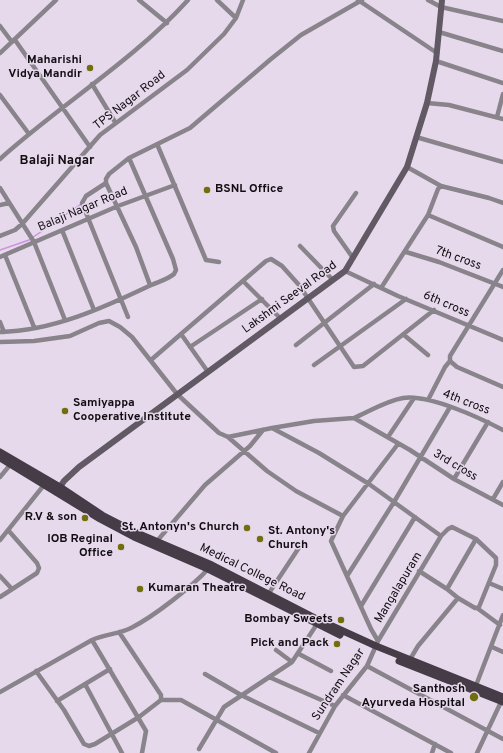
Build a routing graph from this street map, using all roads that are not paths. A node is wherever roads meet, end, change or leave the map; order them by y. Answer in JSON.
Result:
{"nodes":[{"id":1,"x":56,"y":0,"type":"edge"},
{"id":2,"x":139,"y":0,"type":"edge"},
{"id":3,"x":188,"y":0,"type":"edge"},
{"id":4,"x":216,"y":0,"type":"edge"},
{"id":5,"x":243,"y":0,"type":"edge"},
{"id":6,"x":428,"y":0,"type":"edge"},
{"id":7,"x":442,"y":0,"type":"edge"},
{"id":8,"x":360,"y":1,"type":"edge"},
{"id":9,"x":441,"y":7,"type":"junction"},
{"id":10,"x":236,"y":18,"type":"junction"},
{"id":11,"x":503,"y":21,"type":"edge"},
{"id":12,"x":167,"y":23,"type":"junction"},
{"id":13,"x":0,"y":26,"type":"edge"},
{"id":14,"x":439,"y":32,"type":"junction"},
{"id":15,"x":14,"y":41,"type":"junction"},
{"id":16,"x":503,"y":51,"type":"edge"},
{"id":17,"x":0,"y":53,"type":"edge"},
{"id":18,"x":437,"y":53,"type":"junction"},
{"id":19,"x":436,"y":62,"type":"junction"},
{"id":20,"x":503,"y":83,"type":"edge"},
{"id":21,"x":92,"y":84,"type":"junction"},
{"id":22,"x":503,"y":94,"type":"edge"},
{"id":23,"x":0,"y":95,"type":"edge"},
{"id":24,"x":427,"y":103,"type":"junction"},
{"id":25,"x":63,"y":106,"type":"junction"},
{"id":26,"x":497,"y":117,"type":"junction"},
{"id":27,"x":503,"y":118,"type":"edge"},
{"id":28,"x":115,"y":122,"type":"junction"},
{"id":29,"x":29,"y":134,"type":"junction"},
{"id":30,"x":416,"y":137,"type":"junction"},
{"id":31,"x":157,"y":144,"type":"junction"},
{"id":32,"x":90,"y":147,"type":"junction"},
{"id":33,"x":129,"y":158,"type":"junction"},
{"id":34,"x":0,"y":159,"type":"edge"},
{"id":35,"x":503,"y":162,"type":"edge"},
{"id":36,"x":407,"y":167,"type":"junction"},
{"id":37,"x":106,"y":183,"type":"junction"},
{"id":38,"x":175,"y":185,"type":"junction"},
{"id":39,"x":441,"y":186,"type":"junction"},
{"id":40,"x":0,"y":188,"type":"edge"},
{"id":41,"x":356,"y":193,"type":"dead end"},
{"id":42,"x":146,"y":195,"type":"junction"},
{"id":43,"x":9,"y":202,"type":"junction"},
{"id":44,"x":503,"y":203,"type":"edge"},
{"id":45,"x":0,"y":205,"type":"edge"},
{"id":46,"x":118,"y":206,"type":"junction"},
{"id":47,"x":428,"y":215,"type":"junction"},
{"id":48,"x":89,"y":218,"type":"junction"},
{"id":49,"x":22,"y":224,"type":"junction"},
{"id":50,"x":62,"y":230,"type":"junction"},
{"id":51,"x":0,"y":236,"type":"edge"},
{"id":52,"x":33,"y":241,"type":"junction"},
{"id":53,"x":300,"y":246,"type":"dead end"},
{"id":54,"x":503,"y":247,"type":"edge"},
{"id":55,"x":406,"y":252,"type":"junction"},
{"id":56,"x":5,"y":255,"type":"junction"},
{"id":57,"x":0,"y":257,"type":"edge"},
{"id":58,"x":353,"y":258,"type":"junction"},
{"id":59,"x":219,"y":262,"type":"dead end"},
{"id":60,"x":503,"y":270,"type":"edge"},
{"id":61,"x":345,"y":271,"type":"junction"},
{"id":62,"x":332,"y":279,"type":"junction"},
{"id":63,"x":243,"y":281,"type":"junction"},
{"id":64,"x":374,"y":284,"type":"junction"},
{"id":65,"x":496,"y":284,"type":"junction"},
{"id":66,"x":150,"y":285,"type":"junction"},
{"id":67,"x":503,"y":287,"type":"edge"},
{"id":68,"x":382,"y":288,"type":"junction"},
{"id":69,"x":308,"y":298,"type":"junction"},
{"id":70,"x":122,"y":299,"type":"junction"},
{"id":71,"x":262,"y":299,"type":"junction"},
{"id":72,"x":406,"y":299,"type":"junction"},
{"id":73,"x":94,"y":310,"type":"junction"},
{"id":74,"x":434,"y":310,"type":"junction"},
{"id":75,"x":128,"y":317,"type":"dead end"},
{"id":76,"x":280,"y":318,"type":"junction"},
{"id":77,"x":65,"y":320,"type":"junction"},
{"id":78,"x":0,"y":322,"type":"edge"},
{"id":79,"x":324,"y":323,"type":"junction"},
{"id":80,"x":470,"y":326,"type":"junction"},
{"id":81,"x":34,"y":327,"type":"junction"},
{"id":82,"x":2,"y":332,"type":"edge"},
{"id":83,"x":181,"y":334,"type":"junction"},
{"id":84,"x":404,"y":335,"type":"junction"},
{"id":85,"x":503,"y":340,"type":"edge"},
{"id":86,"x":0,"y":342,"type":"edge"},
{"id":87,"x":296,"y":345,"type":"dead end"},
{"id":88,"x":190,"y":347,"type":"junction"},
{"id":89,"x":340,"y":347,"type":"junction"},
{"id":90,"x":428,"y":355,"type":"dead end"},
{"id":91,"x":151,"y":360,"type":"junction"},
{"id":92,"x":450,"y":361,"type":"junction"},
{"id":93,"x":314,"y":365,"type":"dead end"},
{"id":94,"x":208,"y":372,"type":"junction"},
{"id":95,"x":503,"y":387,"type":"edge"},
{"id":96,"x":177,"y":394,"type":"junction"},
{"id":97,"x":414,"y":398,"type":"junction"},
{"id":98,"x":428,"y":400,"type":"junction"},
{"id":99,"x":450,"y":407,"type":"junction"},
{"id":100,"x":354,"y":418,"type":"junction"},
{"id":101,"x":488,"y":422,"type":"junction"},
{"id":102,"x":272,"y":428,"type":"junction"},
{"id":103,"x":264,"y":430,"type":"junction"},
{"id":104,"x":503,"y":430,"type":"edge"},
{"id":105,"x":228,"y":437,"type":"junction"},
{"id":106,"x":388,"y":437,"type":"junction"},
{"id":107,"x":398,"y":444,"type":"junction"},
{"id":108,"x":0,"y":452,"type":"edge"},
{"id":109,"x":243,"y":452,"type":"junction"},
{"id":110,"x":420,"y":457,"type":"junction"},
{"id":111,"x":0,"y":458,"type":"edge"},
{"id":112,"x":10,"y":465,"type":"junction"},
{"id":113,"x":0,"y":477,"type":"edge"},
{"id":114,"x":454,"y":479,"type":"junction"},
{"id":115,"x":503,"y":482,"type":"edge"},
{"id":116,"x":369,"y":484,"type":"junction"},
{"id":117,"x":44,"y":485,"type":"junction"},
{"id":118,"x":58,"y":490,"type":"junction"},
{"id":119,"x":493,"y":500,"type":"junction"},
{"id":120,"x":394,"y":502,"type":"junction"},
{"id":121,"x":503,"y":505,"type":"edge"},
{"id":122,"x":343,"y":516,"type":"junction"},
{"id":123,"x":101,"y":517,"type":"junction"},
{"id":124,"x":414,"y":517,"type":"junction"},
{"id":125,"x":8,"y":530,"type":"junction"},
{"id":126,"x":441,"y":536,"type":"junction"},
{"id":127,"x":476,"y":539,"type":"junction"},
{"id":128,"x":0,"y":540,"type":"edge"},
{"id":129,"x":157,"y":540,"type":"junction"},
{"id":130,"x":302,"y":543,"type":"dead end"},
{"id":131,"x":210,"y":567,"type":"junction"},
{"id":132,"x":419,"y":571,"type":"junction"},
{"id":133,"x":0,"y":576,"type":"edge"},
{"id":134,"x":347,"y":576,"type":"junction"},
{"id":135,"x":489,"y":583,"type":"junction"},
{"id":136,"x":12,"y":589,"type":"junction"},
{"id":137,"x":447,"y":589,"type":"junction"},
{"id":138,"x":503,"y":589,"type":"edge"},
{"id":139,"x":269,"y":593,"type":"junction"},
{"id":140,"x":0,"y":597,"type":"edge"},
{"id":141,"x":458,"y":598,"type":"junction"},
{"id":142,"x":361,"y":606,"type":"junction"},
{"id":143,"x":477,"y":608,"type":"junction"},
{"id":144,"x":503,"y":615,"type":"edge"},
{"id":145,"x":317,"y":624,"type":"junction"},
{"id":146,"x":500,"y":625,"type":"junction"},
{"id":147,"x":119,"y":632,"type":"junction"},
{"id":148,"x":92,"y":640,"type":"junction"},
{"id":149,"x":376,"y":646,"type":"junction"},
{"id":150,"x":492,"y":647,"type":"junction"},
{"id":151,"x":276,"y":650,"type":"dead end"},
{"id":152,"x":503,"y":652,"type":"edge"},
{"id":153,"x":299,"y":654,"type":"junction"},
{"id":154,"x":292,"y":662,"type":"junction"},
{"id":155,"x":409,"y":662,"type":"junction"},
{"id":156,"x":366,"y":666,"type":"junction"},
{"id":157,"x":110,"y":669,"type":"junction"},
{"id":158,"x":36,"y":671,"type":"junction"},
{"id":159,"x":331,"y":671,"type":"dead end"},
{"id":160,"x":204,"y":674,"type":"dead end"},
{"id":161,"x":269,"y":677,"type":"junction"},
{"id":162,"x":85,"y":684,"type":"junction"},
{"id":163,"x":475,"y":689,"type":"junction"},
{"id":164,"x":0,"y":692,"type":"edge"},
{"id":165,"x":241,"y":695,"type":"junction"},
{"id":166,"x":343,"y":695,"type":"junction"},
{"id":167,"x":161,"y":700,"type":"junction"},
{"id":168,"x":502,"y":700,"type":"edge"},
{"id":169,"x":57,"y":701,"type":"junction"},
{"id":170,"x":335,"y":706,"type":"junction"},
{"id":171,"x":139,"y":717,"type":"junction"},
{"id":172,"x":216,"y":720,"type":"junction"},
{"id":173,"x":488,"y":732,"type":"junction"},
{"id":174,"x":319,"y":733,"type":"junction"},
{"id":175,"x":111,"y":734,"type":"junction"},
{"id":176,"x":503,"y":739,"type":"edge"},
{"id":177,"x":435,"y":744,"type":"junction"},
{"id":178,"x":199,"y":749,"type":"dead end"},
{"id":179,"x":122,"y":753,"type":"edge"},
{"id":180,"x":142,"y":753,"type":"edge"},
{"id":181,"x":276,"y":753,"type":"edge"},
{"id":182,"x":309,"y":753,"type":"edge"},
{"id":183,"x":432,"y":753,"type":"edge"},
{"id":184,"x":451,"y":753,"type":"edge"},
{"id":185,"x":477,"y":753,"type":"edge"}],
"edges":[{"from":1,"to":15,"type":"street"},
{"from":2,"to":12,"type":"street"},
{"from":3,"to":12,"type":"street"},
{"from":4,"to":10,"type":"street"},
{"from":5,"to":10,"type":"street","name":"TPS Nagar Road"},
{"from":6,"to":9,"type":"street"},
{"from":7,"to":9,"type":"street","name":"Lakshmi Seeval Road"},
{"from":8,"to":18,"type":"street"},
{"from":8,"to":31,"type":"street"},
{"from":9,"to":11,"type":"street"},
{"from":9,"to":14,"type":"street","name":"Lakshmi Seeval Road"},
{"from":10,"to":28,"type":"street","name":"TPS Nagar Road"},
{"from":12,"to":21,"type":"street"},
{"from":13,"to":15,"type":"street"},
{"from":14,"to":16,"type":"street"},
{"from":14,"to":18,"type":"street","name":"Lakshmi Seeval Road"},
{"from":15,"to":17,"type":"street"},
{"from":15,"to":25,"type":"street"},
{"from":18,"to":19,"type":"street","name":"Lakshmi Seeval Road"},
{"from":19,"to":20,"type":"street"},
{"from":19,"to":24,"type":"street","name":"Lakshmi Seeval Road"},
{"from":21,"to":25,"type":"street"},
{"from":21,"to":28,"type":"street"},
{"from":22,"to":26,"type":"street"},
{"from":23,"to":29,"type":"street"},
{"from":24,"to":26,"type":"street"},
{"from":24,"to":30,"type":"street","name":"Lakshmi Seeval Road"},
{"from":25,"to":29,"type":"street"},
{"from":25,"to":32,"type":"street"},
{"from":26,"to":27,"type":"street"},
{"from":28,"to":32,"type":"street","name":"TPS Nagar Road"},
{"from":29,"to":34,"type":"street"},
{"from":30,"to":35,"type":"street"},
{"from":30,"to":36,"type":"street","name":"Lakshmi Seeval Road"},
{"from":31,"to":33,"type":"street"},
{"from":31,"to":38,"type":"street"},
{"from":32,"to":49,"type":"street","name":"TPS Nagar Road"},
{"from":33,"to":37,"type":"street"},
{"from":33,"to":42,"type":"street"},
{"from":36,"to":39,"type":"street"},
{"from":36,"to":58,"type":"street","name":"Lakshmi Seeval Road"},
{"from":37,"to":46,"type":"street"},
{"from":37,"to":48,"type":"street"},
{"from":38,"to":42,"type":"street","name":"Balaji Nagar Road"},
{"from":38,"to":59,"type":"street"},
{"from":39,"to":44,"type":"street"},
{"from":39,"to":47,"type":"street"},
{"from":40,"to":43,"type":"street"},
{"from":41,"to":58,"type":"street"},
{"from":42,"to":46,"type":"street","name":"Balaji Nagar Road"},
{"from":42,"to":66,"type":"street"},
{"from":43,"to":45,"type":"street"},
{"from":43,"to":49,"type":"street"},
{"from":46,"to":48,"type":"street","name":"Balaji Nagar Road"},
{"from":46,"to":66,"type":"street"},
{"from":47,"to":54,"type":"street"},
{"from":47,"to":55,"type":"street"},
{"from":48,"to":50,"type":"street","name":"Balaji Nagar Road"},
{"from":48,"to":70,"type":"street"},
{"from":49,"to":51,"type":"street","name":"TPS Nagar Road"},
{"from":49,"to":52,"type":"street"},
{"from":50,"to":52,"type":"street","name":"Balaji Nagar Road"},
{"from":50,"to":73,"type":"street"},
{"from":52,"to":56,"type":"street","name":"Balaji Nagar Road"},
{"from":52,"to":77,"type":"street"},
{"from":53,"to":62,"type":"street"},
{"from":55,"to":65,"type":"street","name":"7th cross"},
{"from":55,"to":68,"type":"street"},
{"from":56,"to":57,"type":"street","name":"Balaji Nagar Road"},
{"from":56,"to":81,"type":"street"},
{"from":58,"to":61,"type":"street","name":"Lakshmi Seeval Road"},
{"from":60,"to":65,"type":"street"},
{"from":61,"to":62,"type":"street","name":"Lakshmi Seeval Road"},
{"from":61,"to":64,"type":"street","name":"6th cross"},
{"from":62,"to":69,"type":"street","name":"Lakshmi Seeval Road"},
{"from":63,"to":69,"type":"street"},
{"from":63,"to":71,"type":"street"},
{"from":63,"to":83,"type":"street"},
{"from":64,"to":68,"type":"street","name":"6th cross"},
{"from":64,"to":79,"type":"street"},
{"from":65,"to":67,"type":"street","name":"7th cross"},
{"from":65,"to":80,"type":"street"},
{"from":66,"to":70,"type":"street"},
{"from":68,"to":72,"type":"street","name":"6th cross"},
{"from":69,"to":76,"type":"street","name":"Lakshmi Seeval Road"},
{"from":69,"to":79,"type":"street"},
{"from":70,"to":73,"type":"street"},
{"from":70,"to":75,"type":"street"},
{"from":71,"to":76,"type":"street"},
{"from":71,"to":88,"type":"street"},
{"from":72,"to":74,"type":"street","name":"6th cross"},
{"from":72,"to":89,"type":"street"},
{"from":73,"to":77,"type":"street"},
{"from":74,"to":80,"type":"street","name":"6th cross"},
{"from":74,"to":84,"type":"street"},
{"from":76,"to":94,"type":"street","name":"Lakshmi Seeval Road"},
{"from":77,"to":81,"type":"street"},
{"from":78,"to":82,"type":"street"},
{"from":79,"to":87,"type":"street"},
{"from":79,"to":89,"type":"street"},
{"from":80,"to":85,"type":"street","name":"6th cross"},
{"from":80,"to":92,"type":"street"},
{"from":81,"to":82,"type":"street"},
{"from":83,"to":88,"type":"street"},
{"from":83,"to":91,"type":"street"},
{"from":84,"to":89,"type":"street"},
{"from":84,"to":90,"type":"street"},
{"from":86,"to":91,"type":"street"},
{"from":88,"to":94,"type":"street"},
{"from":89,"to":93,"type":"street"},
{"from":91,"to":96,"type":"street"},
{"from":92,"to":95,"type":"street"},
{"from":92,"to":98,"type":"street"},
{"from":94,"to":96,"type":"street","name":"Lakshmi Seeval Road"},
{"from":96,"to":105,"type":"street"},
{"from":96,"to":118,"type":"street","name":"Lakshmi Seeval Road"},
{"from":97,"to":98,"type":"street","name":"4th cross"},
{"from":97,"to":100,"type":"street","name":"4th cross"},
{"from":97,"to":106,"type":"street"},
{"from":98,"to":99,"type":"street","name":"4th cross"},
{"from":99,"to":101,"type":"street","name":"4th cross"},
{"from":99,"to":110,"type":"street"},
{"from":100,"to":102,"type":"street","name":"4th cross"},
{"from":100,"to":106,"type":"street","name":"3rd cross"},
{"from":101,"to":104,"type":"street","name":"4th cross"},
{"from":101,"to":114,"type":"street"},
{"from":102,"to":103,"type":"street","name":"4th cross"},
{"from":102,"to":116,"type":"street"},
{"from":103,"to":105,"type":"street","name":"4th cross"},
{"from":103,"to":109,"type":"street"},
{"from":105,"to":109,"type":"street"},
{"from":106,"to":107,"type":"street","name":"3rd cross"},
{"from":107,"to":110,"type":"street","name":"3rd cross"},
{"from":107,"to":116,"type":"street"},
{"from":108,"to":118,"type":"main road","name":"Medical College Road"},
{"from":109,"to":122,"type":"street"},
{"from":109,"to":129,"type":"street"},
{"from":110,"to":114,"type":"street","name":"3rd cross"},
{"from":110,"to":120,"type":"street"},
{"from":111,"to":112,"type":"main road","name":"Medical College Road"},
{"from":112,"to":113,"type":"street"},
{"from":112,"to":117,"type":"main road","name":"Medical College Road"},
{"from":114,"to":119,"type":"street","name":"3rd cross"},
{"from":115,"to":119,"type":"street"},
{"from":116,"to":120,"type":"street"},
{"from":116,"to":122,"type":"street"},
{"from":117,"to":118,"type":"main road","name":"Medical College Road"},
{"from":117,"to":125,"type":"street"},
{"from":118,"to":123,"type":"main road","name":"Medical College Road"},
{"from":119,"to":121,"type":"street","name":"3rd cross"},
{"from":120,"to":124,"type":"street"},
{"from":120,"to":134,"type":"street"},
{"from":122,"to":134,"type":"street"},
{"from":123,"to":129,"type":"main road","name":"Medical College Road"},
{"from":123,"to":131,"type":"main road","name":"Medical College Road"},
{"from":124,"to":126,"type":"street"},
{"from":124,"to":142,"type":"street"},
{"from":125,"to":128,"type":"street"},
{"from":125,"to":136,"type":"street"},
{"from":126,"to":127,"type":"street"},
{"from":126,"to":132,"type":"street","name":"Mangalapuram"},
{"from":127,"to":135,"type":"street"},
{"from":127,"to":137,"type":"street"},
{"from":129,"to":131,"type":"main road","name":"Medical College Road"},
{"from":130,"to":139,"type":"street"},
{"from":131,"to":139,"type":"main road","name":"Medical College Road"},
{"from":131,"to":145,"type":"main road","name":"Medical College Road"},
{"from":131,"to":147,"type":"street"},
{"from":132,"to":137,"type":"street"},
{"from":132,"to":149,"type":"street","name":"Mangalapuram"},
{"from":133,"to":136,"type":"street"},
{"from":134,"to":142,"type":"street"},
{"from":135,"to":138,"type":"street"},
{"from":135,"to":143,"type":"street"},
{"from":136,"to":140,"type":"street"},
{"from":137,"to":141,"type":"street"},
{"from":139,"to":149,"type":"main road","name":"Medical College Road"},
{"from":141,"to":143,"type":"street"},
{"from":141,"to":155,"type":"street"},
{"from":142,"to":149,"type":"street"},
{"from":143,"to":146,"type":"street"},
{"from":144,"to":146,"type":"street"},
{"from":145,"to":149,"type":"main road","name":"Medical College Road"},
{"from":145,"to":153,"type":"street"},
{"from":146,"to":150,"type":"street"},
{"from":147,"to":148,"type":"street"},
{"from":147,"to":167,"type":"street"},
{"from":148,"to":157,"type":"street"},
{"from":148,"to":158,"type":"street"},
{"from":149,"to":155,"type":"main road","name":"Medical College Road"},
{"from":149,"to":156,"type":"street","name":"Sundram Nagar"},
{"from":150,"to":152,"type":"street"},
{"from":150,"to":163,"type":"street"},
{"from":151,"to":154,"type":"street"},
{"from":153,"to":154,"type":"street"},
{"from":153,"to":159,"type":"street"},
{"from":154,"to":161,"type":"street"},
{"from":155,"to":163,"type":"main road","name":"Medical College Road"},
{"from":156,"to":166,"type":"street","name":"Sundram Nagar"},
{"from":156,"to":173,"type":"street"},
{"from":157,"to":162,"type":"street"},
{"from":157,"to":171,"type":"street"},
{"from":158,"to":164,"type":"street"},
{"from":158,"to":169,"type":"street"},
{"from":160,"to":165,"type":"street"},
{"from":161,"to":165,"type":"street"},
{"from":161,"to":170,"type":"street"},
{"from":162,"to":169,"type":"street"},
{"from":162,"to":175,"type":"street"},
{"from":163,"to":168,"type":"main road","name":"Medical College Road"},
{"from":165,"to":172,"type":"street"},
{"from":165,"to":174,"type":"street"},
{"from":166,"to":170,"type":"street","name":"Sundram Nagar"},
{"from":166,"to":177,"type":"street"},
{"from":167,"to":171,"type":"street"},
{"from":167,"to":172,"type":"street"},
{"from":168,"to":173,"type":"street"},
{"from":169,"to":175,"type":"street"},
{"from":170,"to":174,"type":"street","name":"Sundram Nagar"},
{"from":171,"to":175,"type":"street"},
{"from":171,"to":180,"type":"street"},
{"from":172,"to":178,"type":"street"},
{"from":172,"to":181,"type":"street"},
{"from":173,"to":176,"type":"street"},
{"from":173,"to":185,"type":"street"},
{"from":174,"to":182,"type":"street","name":"Sundram Nagar"},
{"from":175,"to":179,"type":"street"},
{"from":177,"to":183,"type":"street"},
{"from":177,"to":184,"type":"street"}]}
